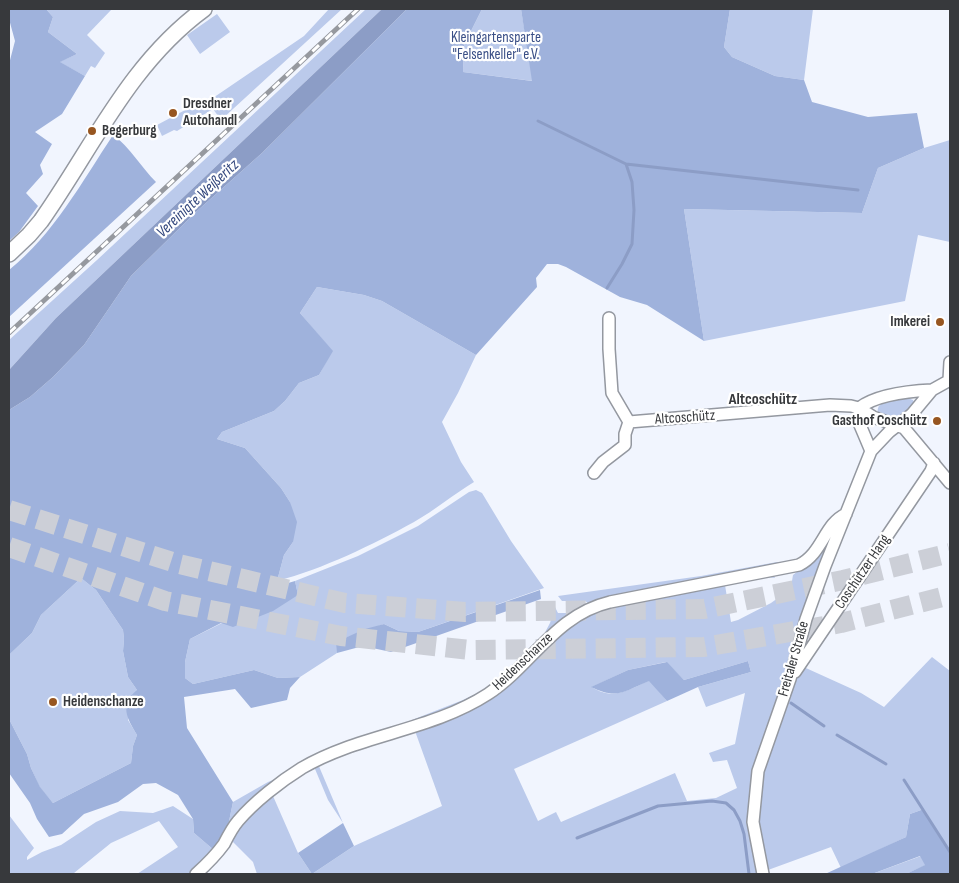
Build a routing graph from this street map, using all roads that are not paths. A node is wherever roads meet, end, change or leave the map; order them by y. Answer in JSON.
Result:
{"nodes":[{"id":1,"x":204,"y":9,"type":"edge"},
{"id":2,"x":9,"y":254,"type":"edge"},
{"id":3,"x":609,"y":318,"type":"dead end"},
{"id":4,"x":950,"y":362,"type":"edge"},
{"id":5,"x":950,"y":380,"type":"edge"},
{"id":6,"x":932,"y":390,"type":"junction"},
{"id":7,"x":859,"y":408,"type":"junction"},
{"id":8,"x":629,"y":422,"type":"junction"},
{"id":9,"x":899,"y":425,"type":"junction"},
{"id":10,"x":871,"y":451,"type":"junction"},
{"id":11,"x":934,"y":463,"type":"junction"},
{"id":12,"x":594,"y":473,"type":"dead end"},
{"id":13,"x":950,"y":482,"type":"edge"},
{"id":14,"x":846,"y":514,"type":"junction"},
{"id":15,"x":790,"y":679,"type":"junction"},
{"id":16,"x":196,"y":874,"type":"edge"},
{"id":17,"x":763,"y":874,"type":"edge"}],
"edges":[{"from":1,"to":2,"type":"main road"},
{"from":3,"to":8,"type":"street"},
{"from":4,"to":5,"type":"street"},
{"from":5,"to":6,"type":"street"},
{"from":6,"to":7,"type":"street"},
{"from":6,"to":9,"type":"street"},
{"from":7,"to":8,"type":"street","name":"Altcoschütz"},
{"from":7,"to":9,"type":"street","name":"Altcoschütz"},
{"from":7,"to":10,"type":"street"},
{"from":8,"to":12,"type":"street"},
{"from":9,"to":10,"type":"street"},
{"from":9,"to":11,"type":"street"},
{"from":10,"to":14,"type":"street","name":"Freitaler Straße"},
{"from":11,"to":13,"type":"street"},
{"from":11,"to":15,"type":"street","name":"Coschützer Hang"},
{"from":14,"to":15,"type":"street","name":"Freitaler Straße"},
{"from":14,"to":16,"type":"street","name":"Heidenschanze"},
{"from":15,"to":17,"type":"street","name":"Freitaler Straße"}]}
